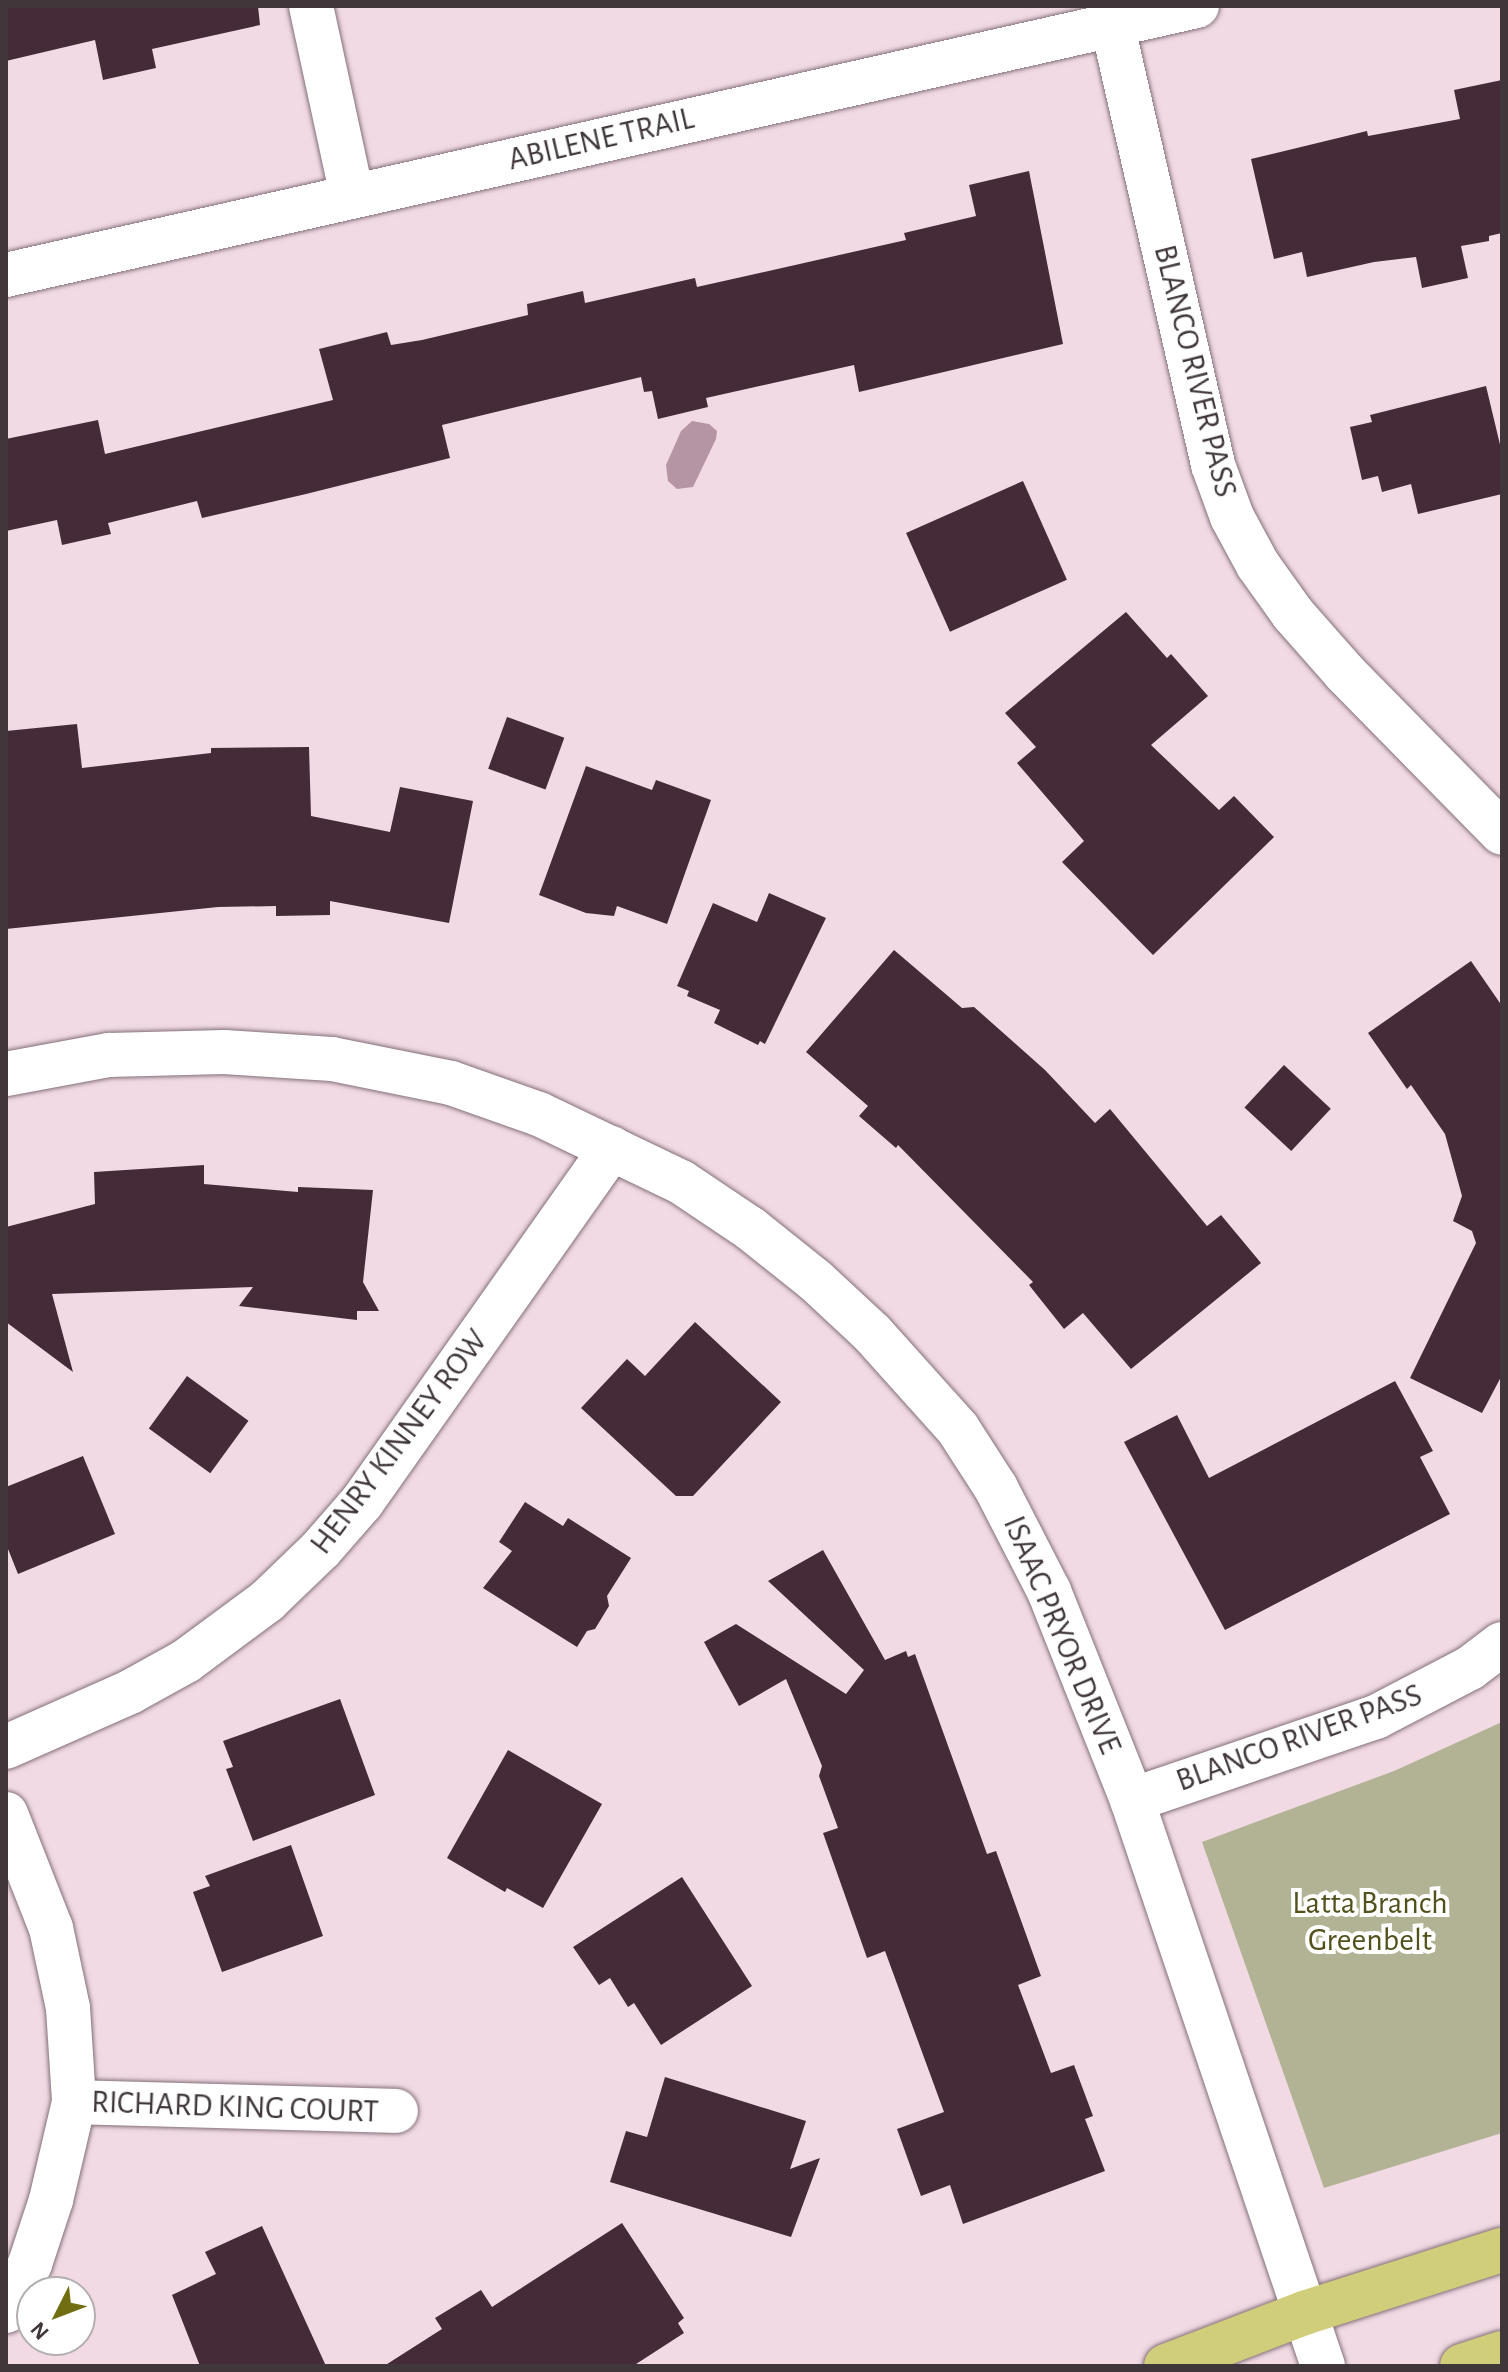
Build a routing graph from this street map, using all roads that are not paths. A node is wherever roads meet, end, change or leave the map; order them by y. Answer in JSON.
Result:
{"nodes":[{"id":1,"x":311,"y":6,"type":"edge"},
{"id":2,"x":1197,"y":6,"type":"edge"},
{"id":3,"x":1110,"y":15,"type":"edge"},
{"id":4,"x":352,"y":195,"type":"junction"},
{"id":5,"x":6,"y":275,"type":"edge"},
{"id":6,"x":1502,"y":833,"type":"edge"},
{"id":7,"x":6,"y":1074,"type":"edge"},
{"id":8,"x":612,"y":1148,"type":"junction"},
{"id":9,"x":1502,"y":1644,"type":"edge"},
{"id":10,"x":6,"y":1747,"type":"edge"},
{"id":11,"x":1132,"y":1800,"type":"junction"},
{"id":12,"x":6,"y":1814,"type":"edge"},
{"id":13,"x":74,"y":2102,"type":"junction"},
{"id":14,"x":396,"y":2111,"type":"dead end"},
{"id":15,"x":1502,"y":2250,"type":"edge"},
{"id":16,"x":6,"y":2311,"type":"edge"},
{"id":17,"x":1304,"y":2313,"type":"junction"},
{"id":18,"x":1502,"y":2353,"type":"edge"},
{"id":19,"x":1166,"y":2366,"type":"edge"},
{"id":20,"x":1323,"y":2366,"type":"edge"},
{"id":21,"x":1462,"y":2366,"type":"edge"}],
"edges":[{"from":1,"to":4,"type":"street"},
{"from":2,"to":3,"type":"street","name":"ABILENE TRAIL"},
{"from":3,"to":4,"type":"street","name":"ABILENE TRAIL"},
{"from":3,"to":6,"type":"street","name":"BLANCO RIVER PASS"},
{"from":4,"to":5,"type":"street","name":"ABILENE TRAIL"},
{"from":7,"to":8,"type":"street","name":"ISAAC PRYOR DRIVE"},
{"from":8,"to":10,"type":"street","name":"HENRY KINNEY ROW"},
{"from":8,"to":11,"type":"street","name":"ISAAC PRYOR DRIVE"},
{"from":9,"to":11,"type":"street","name":"BLANCO RIVER PASS"},
{"from":11,"to":17,"type":"street","name":"ISAAC PRYOR DRIVE"},
{"from":12,"to":13,"type":"street"},
{"from":13,"to":14,"type":"street","name":"RICHARD KING COURT"},
{"from":13,"to":16,"type":"street"},
{"from":15,"to":17,"type":"main road"},
{"from":17,"to":19,"type":"main road"},
{"from":17,"to":20,"type":"street","name":"ISAAC PRYOR DRIVE"},
{"from":18,"to":21,"type":"main road"}]}
